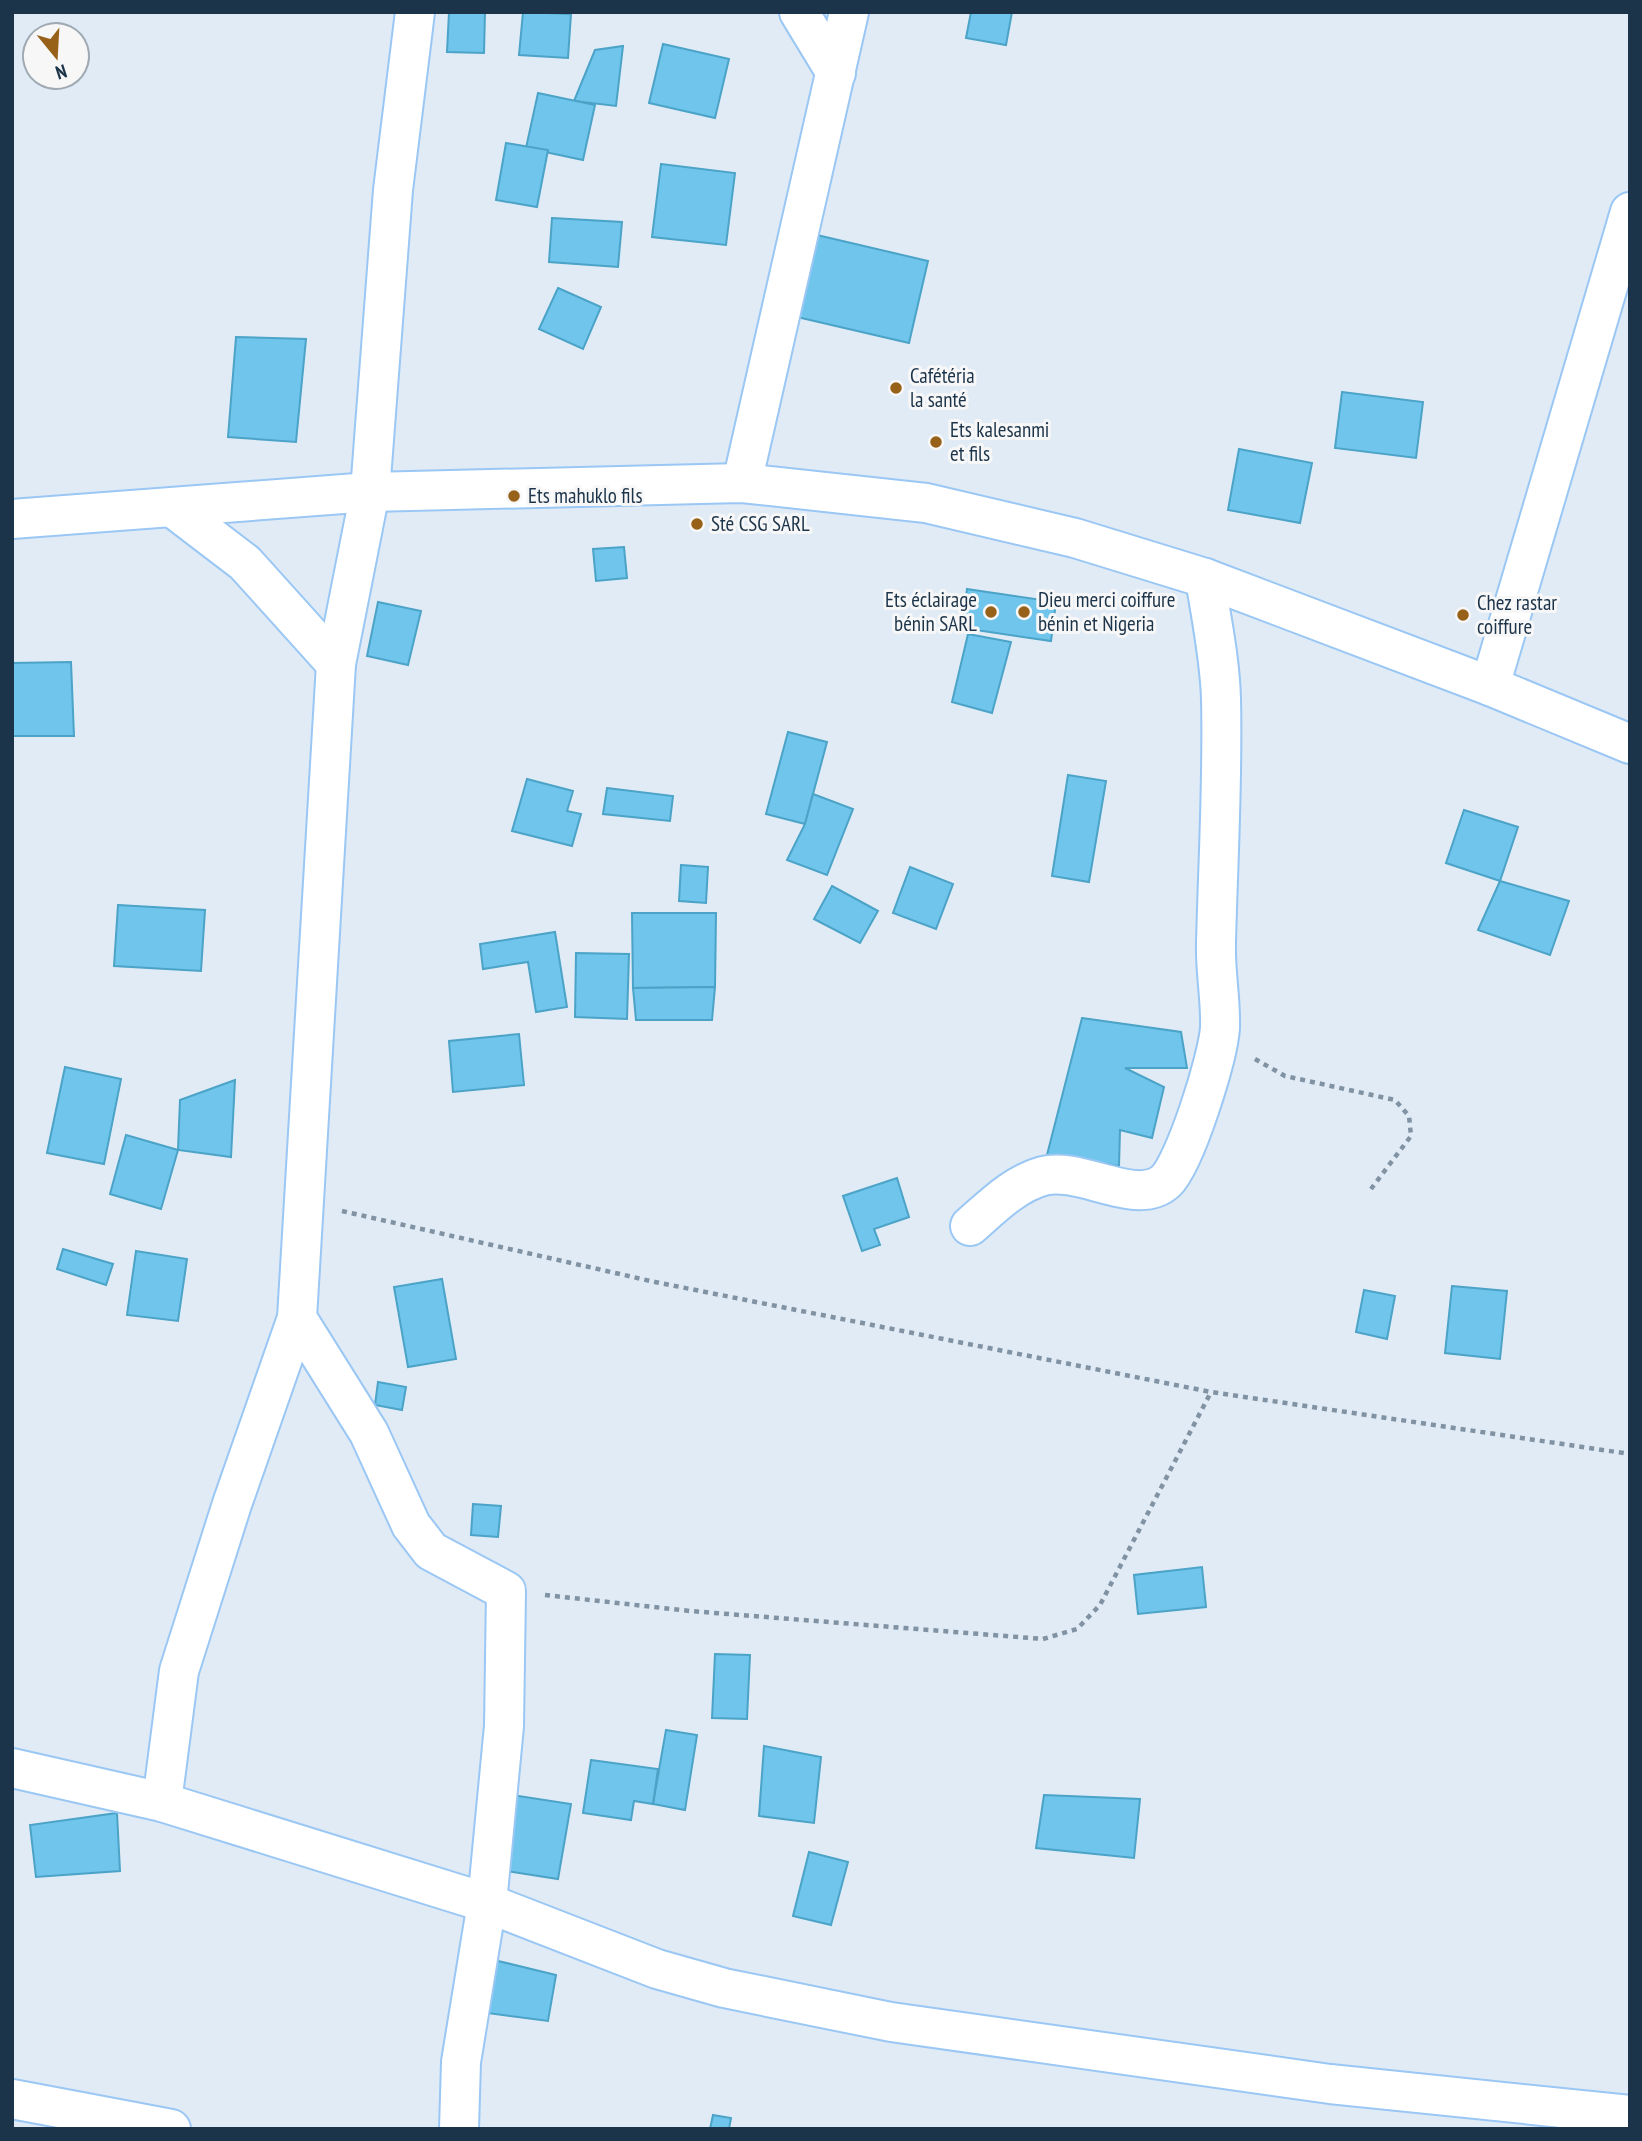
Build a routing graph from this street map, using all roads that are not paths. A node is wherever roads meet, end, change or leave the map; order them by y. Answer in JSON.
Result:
{"nodes":[{"id":1,"x":415,"y":12,"type":"edge"},
{"id":2,"x":799,"y":12,"type":"edge"},
{"id":3,"x":849,"y":12,"type":"edge"},
{"id":4,"x":836,"y":74,"type":"junction"},
{"id":5,"x":1630,"y":212,"type":"edge"},
{"id":6,"x":743,"y":483,"type":"junction"},
{"id":7,"x":370,"y":492,"type":"junction"},
{"id":8,"x":173,"y":508,"type":"junction"},
{"id":9,"x":12,"y":519,"type":"edge"},
{"id":10,"x":1205,"y":578,"type":"junction"},
{"id":11,"x":336,"y":664,"type":"junction"},
{"id":12,"x":1490,"y":686,"type":"junction"},
{"id":13,"x":1630,"y":744,"type":"edge"},
{"id":14,"x":970,"y":1226,"type":"dead end"},
{"id":15,"x":297,"y":1318,"type":"junction"},
{"id":16,"x":12,"y":1769,"type":"edge"},
{"id":17,"x":162,"y":1802,"type":"junction"},
{"id":18,"x":487,"y":1903,"type":"junction"},
{"id":19,"x":12,"y":2099,"type":"edge"},
{"id":20,"x":1630,"y":2115,"type":"edge"},
{"id":21,"x":171,"y":2129,"type":"edge"},
{"id":22,"x":459,"y":2129,"type":"edge"}],
"edges":[{"from":1,"to":7,"type":"street"},
{"from":2,"to":4,"type":"street"},
{"from":3,"to":4,"type":"street"},
{"from":4,"to":6,"type":"street"},
{"from":5,"to":12,"type":"street"},
{"from":6,"to":7,"type":"street"},
{"from":6,"to":10,"type":"street"},
{"from":7,"to":8,"type":"street"},
{"from":7,"to":11,"type":"street"},
{"from":8,"to":9,"type":"street"},
{"from":8,"to":11,"type":"street"},
{"from":10,"to":12,"type":"street"},
{"from":10,"to":14,"type":"street"},
{"from":11,"to":15,"type":"street"},
{"from":12,"to":13,"type":"street"},
{"from":15,"to":17,"type":"street"},
{"from":15,"to":18,"type":"street"},
{"from":16,"to":17,"type":"street"},
{"from":17,"to":18,"type":"street"},
{"from":18,"to":20,"type":"street"},
{"from":18,"to":22,"type":"street"},
{"from":19,"to":21,"type":"street"}]}
